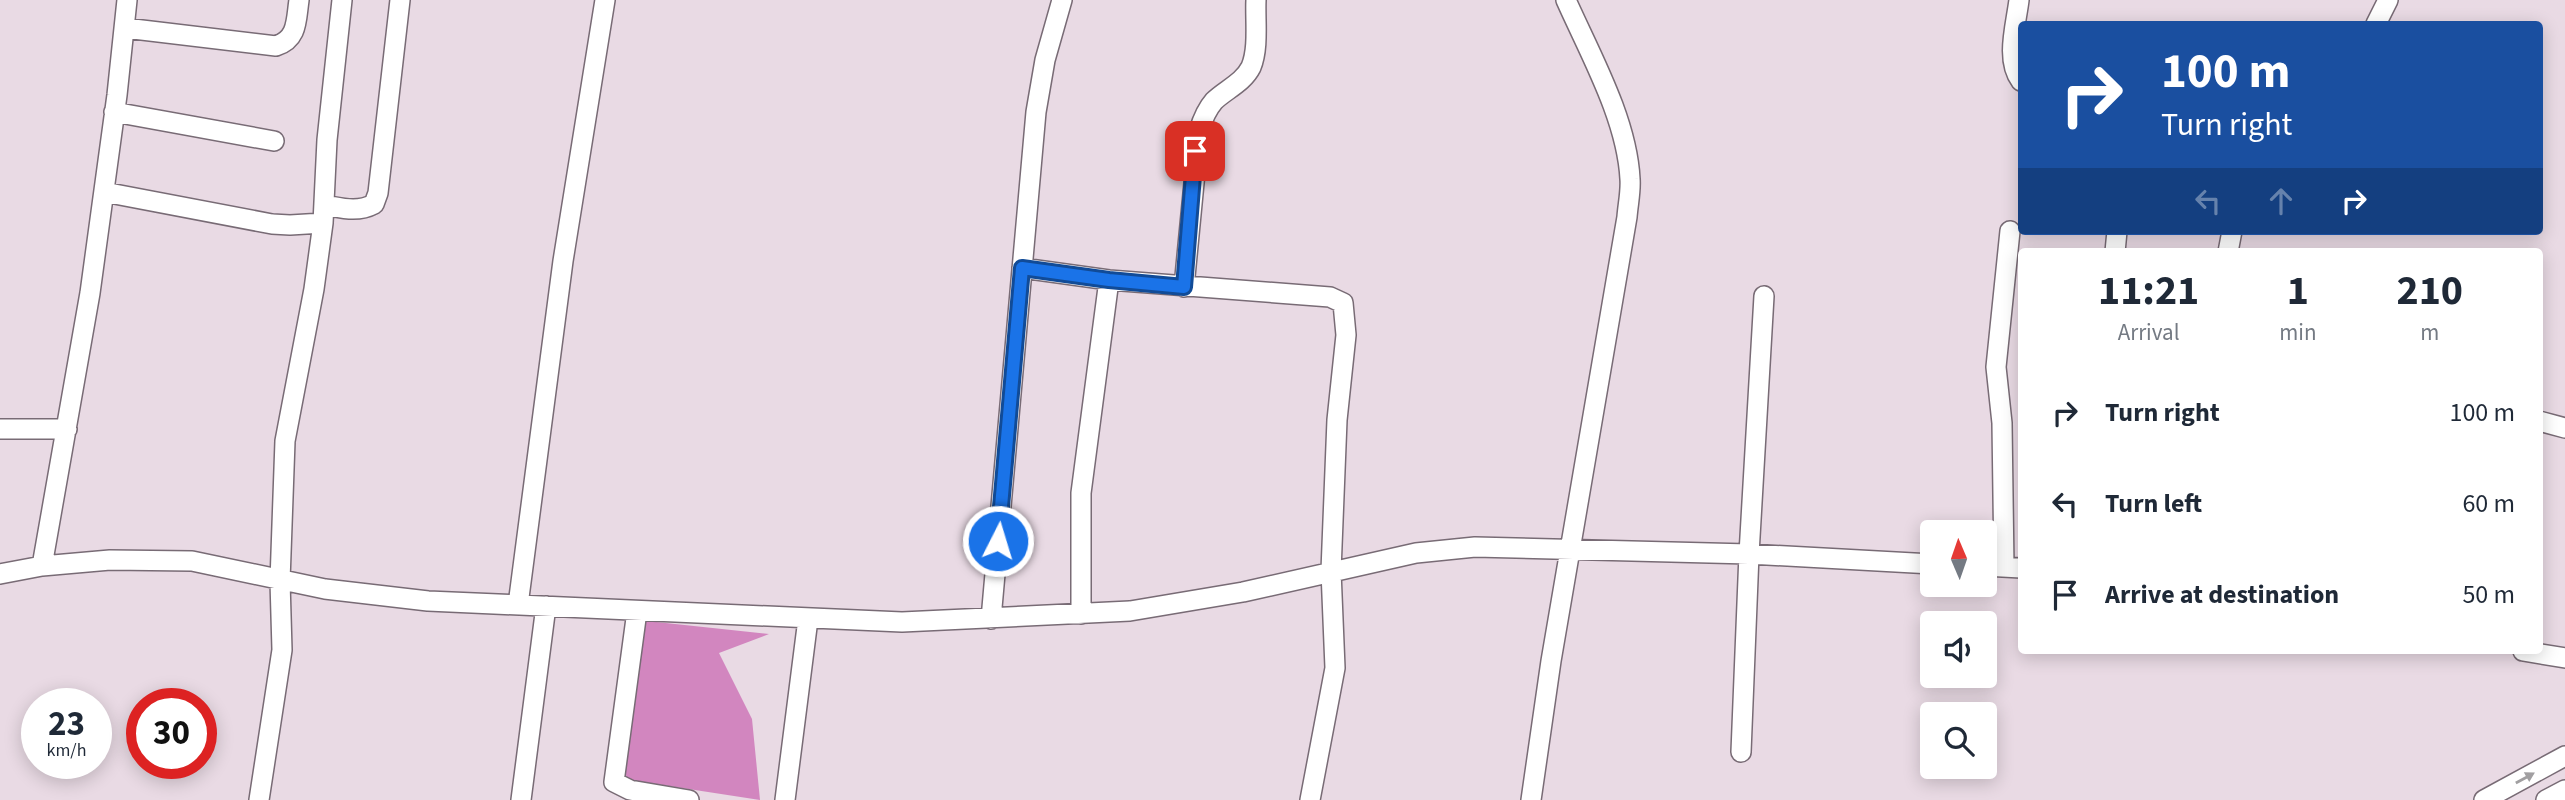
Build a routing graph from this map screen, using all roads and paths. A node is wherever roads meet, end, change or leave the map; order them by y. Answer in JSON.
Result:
{"nodes":[{"id":1,"x":127,"y":0,"type":"edge"},
{"id":2,"x":299,"y":0,"type":"edge"},
{"id":3,"x":342,"y":0,"type":"edge"},
{"id":4,"x":400,"y":0,"type":"edge"},
{"id":5,"x":605,"y":0,"type":"edge"},
{"id":6,"x":1062,"y":0,"type":"edge"},
{"id":7,"x":1256,"y":0,"type":"edge"},
{"id":8,"x":1566,"y":0,"type":"edge"},
{"id":9,"x":2019,"y":0,"type":"edge"},
{"id":10,"x":2388,"y":0,"type":"edge"},
{"id":11,"x":2378,"y":21,"type":"edge"},
{"id":12,"x":125,"y":28,"type":"junction"},
{"id":13,"x":2018,"y":77,"type":"edge"},
{"id":14,"x":114,"y":113,"type":"junction"},
{"id":15,"x":274,"y":141,"type":"dead end"},
{"id":16,"x":104,"y":192,"type":"junction"},
{"id":17,"x":323,"y":214,"type":"junction"},
{"id":18,"x":2010,"y":231,"type":"dead end"},
{"id":19,"x":1022,"y":268,"type":"junction"},
{"id":20,"x":1109,"y":280,"type":"junction"},
{"id":21,"x":1184,"y":287,"type":"junction"},
{"id":22,"x":1764,"y":296,"type":"dead end"},
{"id":23,"x":2543,"y":422,"type":"edge"},
{"id":24,"x":2565,"y":428,"type":"edge"},
{"id":25,"x":0,"y":429,"type":"edge"},
{"id":26,"x":67,"y":429,"type":"junction"},
{"id":27,"x":1570,"y":549,"type":"junction"},
{"id":28,"x":1749,"y":554,"type":"junction"},
{"id":29,"x":1920,"y":563,"type":"edge"},
{"id":30,"x":42,"y":566,"type":"junction"},
{"id":31,"x":2003,"y":567,"type":"edge"},
{"id":32,"x":1331,"y":571,"type":"junction"},
{"id":33,"x":0,"y":574,"type":"edge"},
{"id":34,"x":280,"y":581,"type":"junction"},
{"id":35,"x":518,"y":605,"type":"junction"},
{"id":36,"x":546,"y":606,"type":"junction"},
{"id":37,"x":637,"y":611,"type":"junction"},
{"id":38,"x":1081,"y":614,"type":"junction"},
{"id":39,"x":808,"y":619,"type":"junction"},
{"id":40,"x":991,"y":619,"type":"junction"},
{"id":41,"x":2541,"y":654,"type":"edge"},
{"id":42,"x":2565,"y":658,"type":"edge"},
{"id":43,"x":1741,"y":751,"type":"dead end"},
{"id":44,"x":2565,"y":756,"type":"edge"},
{"id":45,"x":2565,"y":790,"type":"edge"},
{"id":46,"x":259,"y":800,"type":"edge"},
{"id":47,"x":521,"y":800,"type":"edge"},
{"id":48,"x":689,"y":800,"type":"edge"},
{"id":49,"x":785,"y":800,"type":"edge"},
{"id":50,"x":1310,"y":800,"type":"edge"},
{"id":51,"x":1531,"y":800,"type":"edge"},
{"id":52,"x":2484,"y":800,"type":"edge"},
{"id":53,"x":2546,"y":800,"type":"edge"}],
"edges":[{"from":1,"to":12,"type":"street"},
{"from":2,"to":12,"type":"street"},
{"from":3,"to":17,"type":"street"},
{"from":4,"to":17,"type":"street"},
{"from":5,"to":35,"type":"street"},
{"from":6,"to":19,"type":"street"},
{"from":7,"to":21,"type":"street"},
{"from":8,"to":27,"type":"street"},
{"from":9,"to":13,"type":"street"},
{"from":10,"to":11,"type":"street"},
{"from":12,"to":14,"type":"street"},
{"from":14,"to":15,"type":"street"},
{"from":14,"to":16,"type":"street"},
{"from":16,"to":17,"type":"street"},
{"from":16,"to":26,"type":"street"},
{"from":17,"to":34,"type":"street"},
{"from":18,"to":31,"type":"street"},
{"from":19,"to":20,"type":"street"},
{"from":19,"to":40,"type":"street"},
{"from":20,"to":21,"type":"street"},
{"from":20,"to":38,"type":"street"},
{"from":21,"to":32,"type":"street"},
{"from":22,"to":28,"type":"street"},
{"from":23,"to":24,"type":"street"},
{"from":25,"to":26,"type":"street"},
{"from":26,"to":30,"type":"street"},
{"from":27,"to":28,"type":"street"},
{"from":27,"to":32,"type":"street"},
{"from":27,"to":51,"type":"street"},
{"from":28,"to":29,"type":"street"},
{"from":28,"to":43,"type":"street"},
{"from":30,"to":33,"type":"street"},
{"from":30,"to":34,"type":"street"},
{"from":32,"to":38,"type":"street"},
{"from":32,"to":50,"type":"street"},
{"from":34,"to":35,"type":"street"},
{"from":34,"to":46,"type":"street"},
{"from":35,"to":36,"type":"street"},
{"from":36,"to":37,"type":"street"},
{"from":36,"to":47,"type":"street"},
{"from":37,"to":39,"type":"street"},
{"from":37,"to":48,"type":"street"},
{"from":38,"to":40,"type":"street"},
{"from":39,"to":40,"type":"street"},
{"from":39,"to":49,"type":"street"},
{"from":41,"to":42,"type":"street"},
{"from":52,"to":44,"type":"street","one_way":true},
{"from":45,"to":53,"type":"street"}]}
